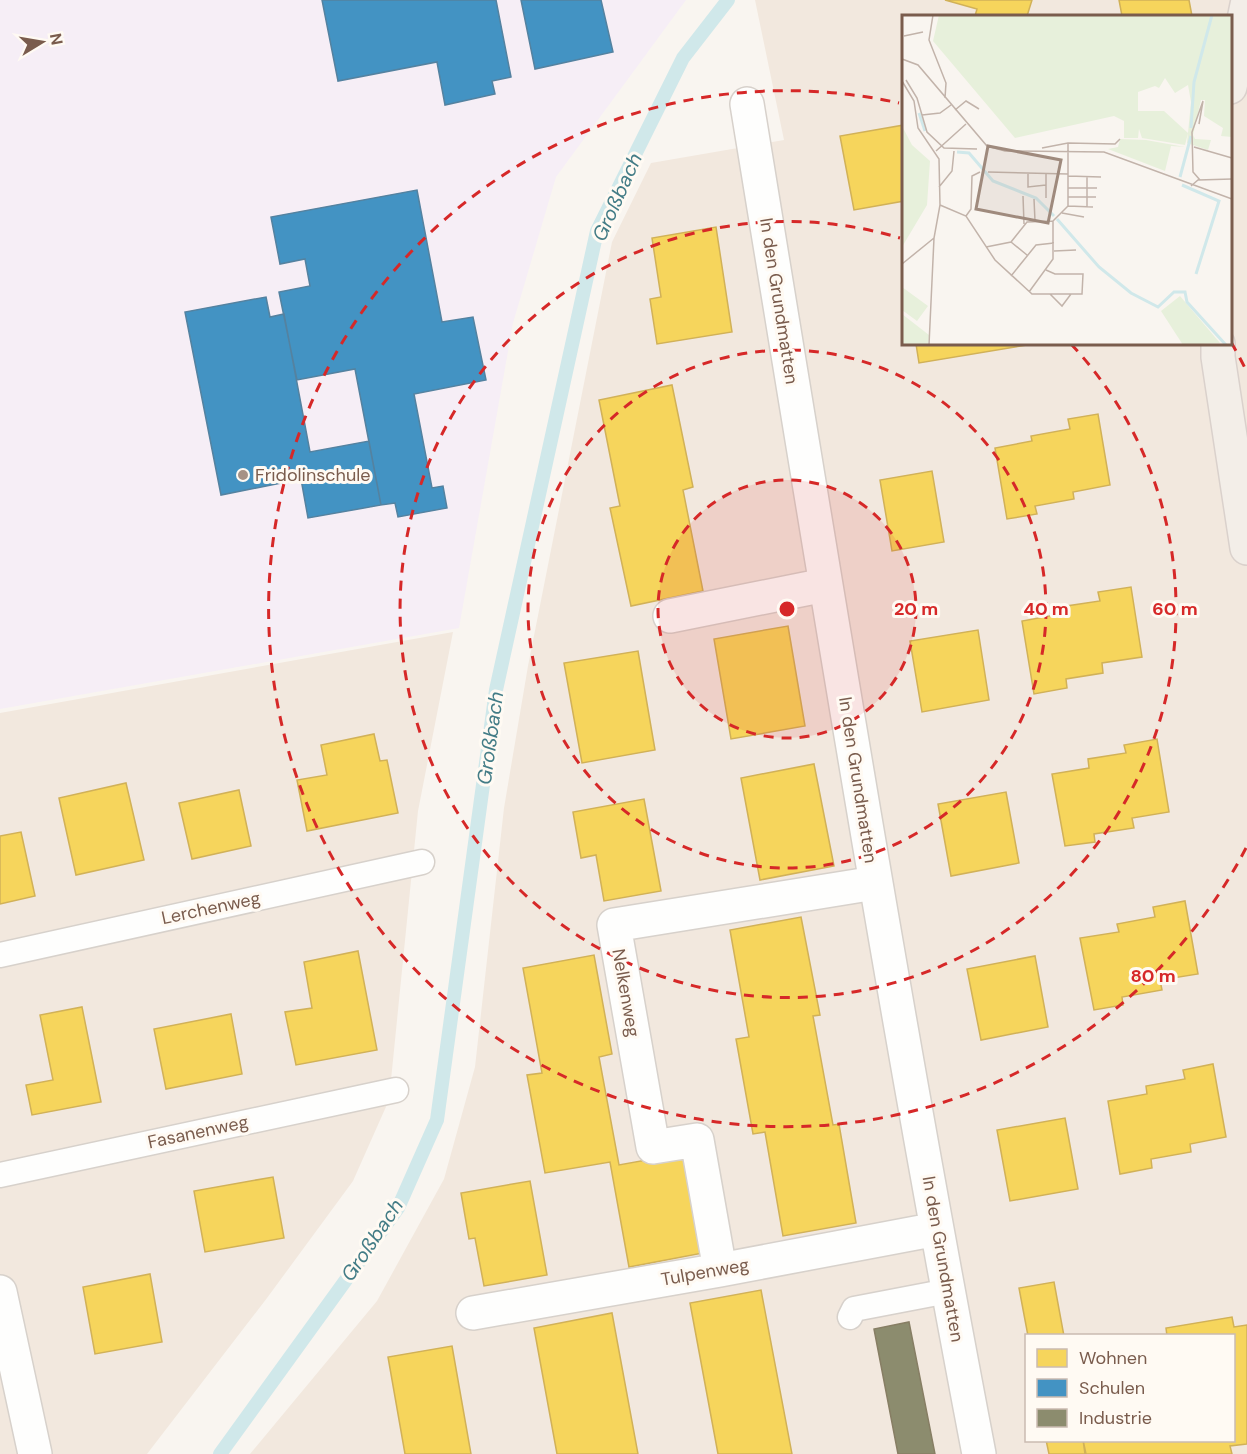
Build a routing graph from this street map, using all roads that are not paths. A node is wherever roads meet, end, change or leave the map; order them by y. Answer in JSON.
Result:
{"nodes":[{"id":1,"x":1247,"y":5,"type":"edge"},
{"id":2,"x":1232,"y":77,"type":"edge"},
{"id":3,"x":747,"y":104,"type":"dead end"},
{"id":4,"x":1218,"y":345,"type":"edge"},
{"id":5,"x":1247,"y":548,"type":"edge"},
{"id":6,"x":825,"y":585,"type":"junction"},
{"id":7,"x":670,"y":616,"type":"dead end"},
{"id":8,"x":423,"y":862,"type":"dead end"},
{"id":9,"x":875,"y":883,"type":"junction"},
{"id":10,"x":0,"y":955,"type":"edge"},
{"id":11,"x":396,"y":1090,"type":"dead end"},
{"id":12,"x":0,"y":1175,"type":"edge"},
{"id":13,"x":937,"y":1228,"type":"junction"},
{"id":14,"x":720,"y":1270,"type":"junction"},
{"id":15,"x":948,"y":1291,"type":"junction"},
{"id":16,"x":0,"y":1292,"type":"edge"},
{"id":17,"x":474,"y":1313,"type":"dead end"},
{"id":18,"x":850,"y":1317,"type":"dead end"},
{"id":19,"x":35,"y":1454,"type":"edge"},
{"id":20,"x":979,"y":1454,"type":"edge"}],
"edges":[{"from":1,"to":2,"type":"main road"},
{"from":3,"to":6,"type":"street","name":"In den Grundmatten"},
{"from":4,"to":5,"type":"main road"},
{"from":6,"to":7,"type":"street"},
{"from":6,"to":9,"type":"street","name":"In den Grundmatten"},
{"from":8,"to":10,"type":"lane","name":"Lerchenweg"},
{"from":9,"to":13,"type":"street","name":"In den Grundmatten"},
{"from":9,"to":14,"type":"street","name":"Nelkenweg"},
{"from":11,"to":12,"type":"lane","name":"Fasanenweg"},
{"from":13,"to":14,"type":"street","name":"Tulpenweg"},
{"from":13,"to":15,"type":"street","name":"In den Grundmatten"},
{"from":14,"to":17,"type":"street","name":"Tulpenweg"},
{"from":15,"to":18,"type":"lane"},
{"from":15,"to":20,"type":"street","name":"In den Grundmatten"},
{"from":16,"to":19,"type":"street"}]}
